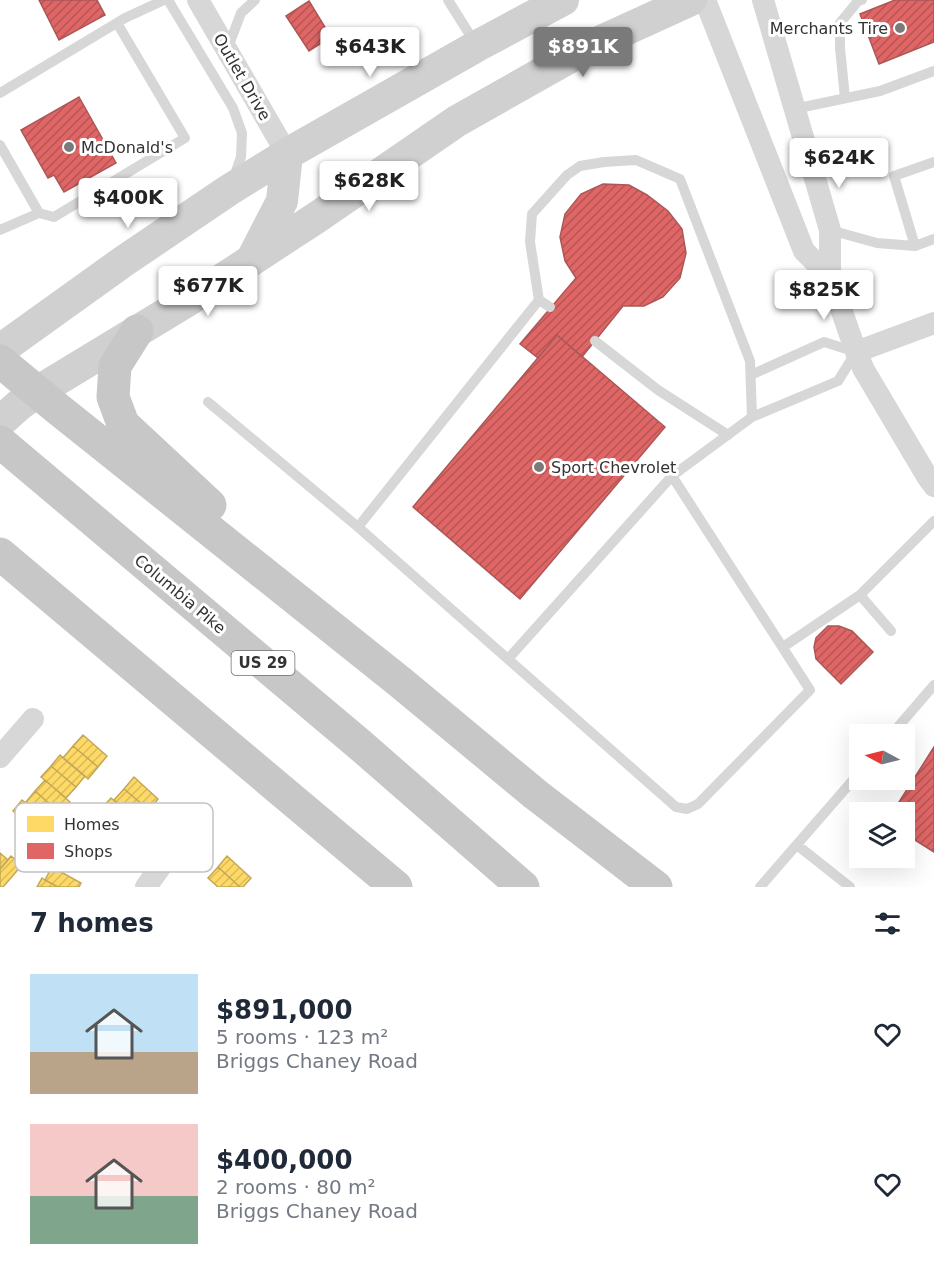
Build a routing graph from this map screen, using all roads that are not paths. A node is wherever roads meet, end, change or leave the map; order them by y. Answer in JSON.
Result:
{"nodes":[{"id":1,"x":166,"y":0,"type":"edge"},
{"id":2,"x":198,"y":0,"type":"edge"},
{"id":3,"x":255,"y":0,"type":"edge"},
{"id":4,"x":448,"y":0,"type":"edge"},
{"id":5,"x":563,"y":0,"type":"edge"},
{"id":6,"x":691,"y":0,"type":"edge"},
{"id":7,"x":705,"y":0,"type":"edge"},
{"id":8,"x":763,"y":0,"type":"edge"},
{"id":9,"x":862,"y":0,"type":"edge"},
{"id":10,"x":117,"y":23,"type":"junction"},
{"id":11,"x":477,"y":46,"type":"junction"},
{"id":12,"x":227,"y":51,"type":"junction"},
{"id":13,"x":934,"y":71,"type":"edge"},
{"id":14,"x":0,"y":93,"type":"edge"},
{"id":15,"x":845,"y":98,"type":"junction"},
{"id":16,"x":794,"y":109,"type":"junction"},
{"id":17,"x":0,"y":145,"type":"edge"},
{"id":18,"x":287,"y":154,"type":"junction"},
{"id":19,"x":934,"y":162,"type":"edge"},
{"id":20,"x":229,"y":190,"type":"junction"},
{"id":21,"x":39,"y":213,"type":"junction"},
{"id":22,"x":0,"y":230,"type":"edge"},
{"id":23,"x":830,"y":230,"type":"junction"},
{"id":24,"x":934,"y":240,"type":"edge"},
{"id":25,"x":915,"y":246,"type":"junction"},
{"id":26,"x":252,"y":260,"type":"junction"},
{"id":27,"x":830,"y":277,"type":"junction"},
{"id":28,"x":539,"y":300,"type":"junction"},
{"id":29,"x":550,"y":308,"type":"dead end"},
{"id":30,"x":934,"y":323,"type":"edge"},
{"id":31,"x":137,"y":331,"type":"junction"},
{"id":32,"x":595,"y":341,"type":"dead end"},
{"id":33,"x":0,"y":350,"type":"edge"},
{"id":34,"x":856,"y":352,"type":"junction"},
{"id":35,"x":0,"y":361,"type":"edge"},
{"id":36,"x":751,"y":375,"type":"junction"},
{"id":37,"x":208,"y":402,"type":"dead end"},
{"id":38,"x":19,"y":406,"type":"edge"},
{"id":39,"x":752,"y":417,"type":"junction"},
{"id":40,"x":728,"y":435,"type":"junction"},
{"id":41,"x":0,"y":442,"type":"edge"},
{"id":42,"x":672,"y":476,"type":"junction"},
{"id":43,"x":934,"y":486,"type":"edge"},
{"id":44,"x":934,"y":521,"type":"edge"},
{"id":45,"x":358,"y":527,"type":"junction"},
{"id":46,"x":0,"y":554,"type":"edge"},
{"id":47,"x":860,"y":595,"type":"junction"},
{"id":48,"x":891,"y":632,"type":"dead end"},
{"id":49,"x":783,"y":647,"type":"junction"},
{"id":50,"x":508,"y":659,"type":"junction"},
{"id":51,"x":400,"y":682,"type":"junction"},
{"id":52,"x":934,"y":685,"type":"edge"},
{"id":53,"x":33,"y":719,"type":"dead end"},
{"id":54,"x":900,"y":724,"type":"edge"},
{"id":55,"x":0,"y":757,"type":"edge"},
{"id":56,"x":849,"y":785,"type":"edge"},
{"id":57,"x":797,"y":845,"type":"junction"},
{"id":58,"x":157,"y":872,"type":"edge"},
{"id":59,"x":146,"y":887,"type":"edge"},
{"id":60,"x":396,"y":887,"type":"edge"},
{"id":61,"x":523,"y":887,"type":"edge"},
{"id":62,"x":656,"y":887,"type":"edge"},
{"id":63,"x":760,"y":887,"type":"edge"},
{"id":64,"x":850,"y":887,"type":"edge"}],
"edges":[{"from":1,"to":10,"type":"lane"},
{"from":1,"to":20,"type":"lane"},
{"from":2,"to":12,"type":"street","name":"Outlet Drive"},
{"from":3,"to":12,"type":"lane"},
{"from":4,"to":11,"type":"lane"},
{"from":5,"to":11,"type":"main road"},
{"from":6,"to":26,"type":"main road"},
{"from":7,"to":27,"type":"street"},
{"from":8,"to":16,"type":"street"},
{"from":9,"to":15,"type":"lane"},
{"from":10,"to":14,"type":"lane"},
{"from":10,"to":21,"type":"lane"},
{"from":11,"to":18,"type":"main road"},
{"from":12,"to":18,"type":"street","name":"Outlet Drive"},
{"from":13,"to":15,"type":"lane"},
{"from":15,"to":16,"type":"lane"},
{"from":16,"to":23,"type":"street"},
{"from":17,"to":21,"type":"lane"},
{"from":18,"to":20,"type":"main road"},
{"from":18,"to":26,"type":"main road"},
{"from":19,"to":25,"type":"lane"},
{"from":20,"to":33,"type":"main road"},
{"from":21,"to":22,"type":"lane"},
{"from":23,"to":25,"type":"lane"},
{"from":23,"to":27,"type":"street"},
{"from":24,"to":25,"type":"lane"},
{"from":26,"to":31,"type":"main road"},
{"from":27,"to":34,"type":"street"},
{"from":28,"to":29,"type":"lane"},
{"from":28,"to":36,"type":"lane"},
{"from":28,"to":45,"type":"lane"},
{"from":30,"to":34,"type":"street"},
{"from":31,"to":38,"type":"main road"},
{"from":31,"to":51,"type":"highway"},
{"from":32,"to":40,"type":"lane"},
{"from":34,"to":36,"type":"lane"},
{"from":34,"to":39,"type":"lane"},
{"from":34,"to":43,"type":"street"},
{"from":35,"to":38,"type":"highway"},
{"from":36,"to":39,"type":"lane"},
{"from":37,"to":45,"type":"lane"},
{"from":38,"to":51,"type":"highway"},
{"from":39,"to":40,"type":"lane"},
{"from":40,"to":42,"type":"lane"},
{"from":41,"to":61,"type":"highway","name":"Columbia Pike","number":"US 29"},
{"from":42,"to":49,"type":"lane"},
{"from":42,"to":50,"type":"lane"},
{"from":44,"to":47,"type":"lane"},
{"from":45,"to":50,"type":"lane"},
{"from":46,"to":60,"type":"highway"},
{"from":47,"to":48,"type":"lane"},
{"from":47,"to":49,"type":"lane"},
{"from":49,"to":50,"type":"lane"},
{"from":51,"to":62,"type":"highway"},
{"from":52,"to":54,"type":"lane"},
{"from":53,"to":55,"type":"street"},
{"from":56,"to":57,"type":"lane"},
{"from":57,"to":63,"type":"lane"},
{"from":57,"to":64,"type":"lane"},
{"from":58,"to":59,"type":"street"}]}
